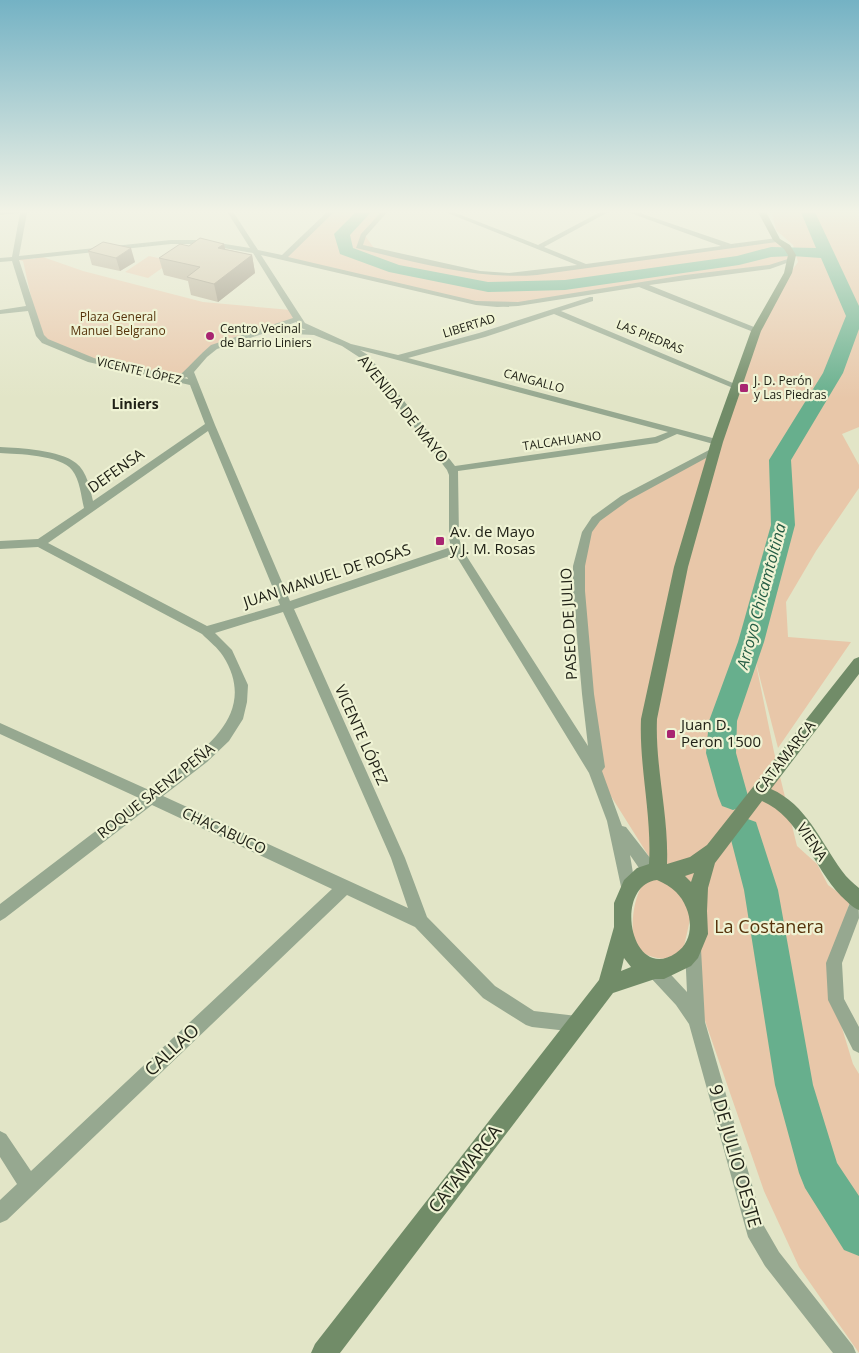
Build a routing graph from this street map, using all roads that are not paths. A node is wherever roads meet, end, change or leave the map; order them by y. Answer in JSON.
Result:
{"nodes":[{"id":1,"x":20,"y":273,"type":"edge"},
{"id":2,"x":268,"y":273,"type":"edge"},
{"id":3,"x":348,"y":273,"type":"edge"},
{"id":4,"x":484,"y":273,"type":"edge"},
{"id":5,"x":530,"y":273,"type":"edge"},
{"id":6,"x":719,"y":273,"type":"edge"},
{"id":7,"x":788,"y":273,"type":"edge"},
{"id":8,"x":641,"y":284,"type":"junction"},
{"id":9,"x":599,"y":291,"type":"junction"},
{"id":10,"x":32,"y":308,"type":"junction"},
{"id":11,"x":554,"y":311,"type":"junction"},
{"id":12,"x":0,"y":312,"type":"edge"},
{"id":13,"x":298,"y":319,"type":"junction"},
{"id":14,"x":756,"y":331,"type":"junction"},
{"id":15,"x":259,"y":332,"type":"junction"},
{"id":16,"x":316,"y":333,"type":"junction"},
{"id":17,"x":345,"y":344,"type":"junction"},
{"id":18,"x":399,"y":357,"type":"junction"},
{"id":19,"x":192,"y":378,"type":"junction"},
{"id":20,"x":736,"y":386,"type":"junction"},
{"id":21,"x":210,"y":425,"type":"junction"},
{"id":22,"x":675,"y":432,"type":"junction"},
{"id":23,"x":715,"y":446,"type":"junction"},
{"id":24,"x":1,"y":449,"type":"edge"},
{"id":25,"x":452,"y":469,"type":"junction"},
{"id":26,"x":89,"y":508,"type":"junction"},
{"id":27,"x":40,"y":543,"type":"junction"},
{"id":28,"x":0,"y":545,"type":"edge"},
{"id":29,"x":457,"y":549,"type":"junction"},
{"id":30,"x":287,"y":607,"type":"junction"},
{"id":31,"x":206,"y":631,"type":"junction"},
{"id":32,"x":859,"y":663,"type":"edge"},
{"id":33,"x":0,"y":728,"type":"edge"},
{"id":34,"x":599,"y":777,"type":"junction"},
{"id":35,"x":758,"y":792,"type":"junction"},
{"id":36,"x":150,"y":797,"type":"junction"},
{"id":37,"x":618,"y":828,"type":"junction"},
{"id":38,"x":712,"y":851,"type":"junction"},
{"id":39,"x":658,"y":872,"type":"junction"},
{"id":40,"x":345,"y":887,"type":"junction"},
{"id":41,"x":628,"y":891,"type":"junction"},
{"id":42,"x":858,"y":901,"type":"edge"},
{"id":43,"x":698,"y":912,"type":"junction"},
{"id":44,"x":0,"y":913,"type":"edge"},
{"id":45,"x":421,"y":922,"type":"junction"},
{"id":46,"x":623,"y":928,"type":"junction"},
{"id":47,"x":693,"y":949,"type":"junction"},
{"id":48,"x":655,"y":970,"type":"junction"},
{"id":49,"x":607,"y":985,"type":"junction"},
{"id":50,"x":697,"y":1022,"type":"junction"},
{"id":51,"x":577,"y":1024,"type":"junction"},
{"id":52,"x":859,"y":1044,"type":"edge"},
{"id":53,"x":0,"y":1140,"type":"edge"},
{"id":54,"x":29,"y":1185,"type":"junction"},
{"id":55,"x":0,"y":1213,"type":"edge"},
{"id":56,"x":324,"y":1353,"type":"edge"},
{"id":57,"x":846,"y":1353,"type":"edge"}],
"edges":[{"from":1,"to":10,"type":"street","name":"VICENTE LÓPEZ"},
{"from":2,"to":13,"type":"street","name":"AVENIDA DE MAYO"},
{"from":3,"to":9,"type":"street"},
{"from":4,"to":5,"type":"street"},
{"from":6,"to":8,"type":"street"},
{"from":7,"to":14,"type":"street"},
{"from":8,"to":9,"type":"street"},
{"from":8,"to":14,"type":"street"},
{"from":9,"to":11,"type":"street","name":"LIBERTAD"},
{"from":10,"to":12,"type":"street"},
{"from":10,"to":19,"type":"street","name":"VICENTE LÓPEZ"},
{"from":11,"to":18,"type":"street","name":"LIBERTAD"},
{"from":11,"to":20,"type":"street","name":"LAS PIEDRAS"},
{"from":13,"to":15,"type":"street"},
{"from":13,"to":16,"type":"street","name":"AVENIDA DE MAYO"},
{"from":14,"to":20,"type":"street"},
{"from":15,"to":16,"type":"street"},
{"from":15,"to":19,"type":"street"},
{"from":16,"to":17,"type":"street","name":"AVENIDA DE MAYO"},
{"from":17,"to":18,"type":"street","name":"CANGALLO"},
{"from":17,"to":25,"type":"street","name":"AVENIDA DE MAYO"},
{"from":18,"to":22,"type":"street","name":"CANGALLO"},
{"from":19,"to":21,"type":"street","name":"VICENTE LÓPEZ"},
{"from":20,"to":23,"type":"street"},
{"from":21,"to":26,"type":"street","name":"DEFENSA"},
{"from":21,"to":30,"type":"street","name":"VICENTE LÓPEZ"},
{"from":22,"to":23,"type":"street","name":"CANGALLO"},
{"from":22,"to":25,"type":"street","name":"TALCAHUANO"},
{"from":23,"to":34,"type":"street","name":"PASEO DE JULIO"},
{"from":23,"to":39,"type":"street"},
{"from":24,"to":26,"type":"street"},
{"from":25,"to":29,"type":"street","name":"AVENIDA DE MAYO"},
{"from":26,"to":27,"type":"street","name":"DEFENSA"},
{"from":27,"to":28,"type":"street"},
{"from":27,"to":31,"type":"street","name":"ROQUE SAENZ PEÑA"},
{"from":29,"to":30,"type":"street","name":"JUAN MANUEL DE ROSAS"},
{"from":29,"to":34,"type":"street","name":"AVENIDA DE MAYO"},
{"from":30,"to":31,"type":"street","name":"JUAN MANUEL DE ROSAS"},
{"from":30,"to":45,"type":"street","name":"VICENTE LÓPEZ"},
{"from":31,"to":36,"type":"street","name":"ROQUE SAENZ PEÑA"},
{"from":32,"to":35,"type":"street","name":"CATAMARCA"},
{"from":33,"to":36,"type":"street","name":"CHACABUCO"},
{"from":34,"to":37,"type":"street","name":"AVENIDA DE MAYO"},
{"from":35,"to":38,"type":"street","name":"CATAMARCA"},
{"from":35,"to":42,"type":"street","name":"VIENA"},
{"from":36,"to":40,"type":"street","name":"CHACABUCO"},
{"from":36,"to":44,"type":"street","name":"ROQUE SAENZ PEÑA"},
{"from":37,"to":39,"type":"street","name":"AVENIDA DE MAYO"},
{"from":37,"to":41,"type":"street","name":"AVENIDA DE MAYO"},
{"from":38,"to":39,"type":"street","name":"CATAMARCA"},
{"from":38,"to":43,"type":"street","name":"CATAMARCA"},
{"from":39,"to":41,"type":"street"},
{"from":39,"to":43,"type":"street"},
{"from":40,"to":45,"type":"street","name":"CHACABUCO"},
{"from":40,"to":54,"type":"street","name":"CALLAO"},
{"from":41,"to":46,"type":"street"},
{"from":42,"to":52,"type":"street"},
{"from":43,"to":47,"type":"street"},
{"from":45,"to":51,"type":"street","name":"VICENTE LÓPEZ"},
{"from":46,"to":48,"type":"street"},
{"from":46,"to":49,"type":"street","name":"CATAMARCA"},
{"from":47,"to":48,"type":"street"},
{"from":47,"to":50,"type":"street","name":"9 DE JULIO OESTE"},
{"from":48,"to":49,"type":"street"},
{"from":48,"to":50,"type":"street","name":"9 DE JULIO OESTE"},
{"from":49,"to":51,"type":"street","name":"CATAMARCA"},
{"from":50,"to":57,"type":"street","name":"9 DE JULIO OESTE"},
{"from":51,"to":56,"type":"street","name":"CATAMARCA"},
{"from":53,"to":54,"type":"street"},
{"from":54,"to":55,"type":"street","name":"CALLAO"}]}
